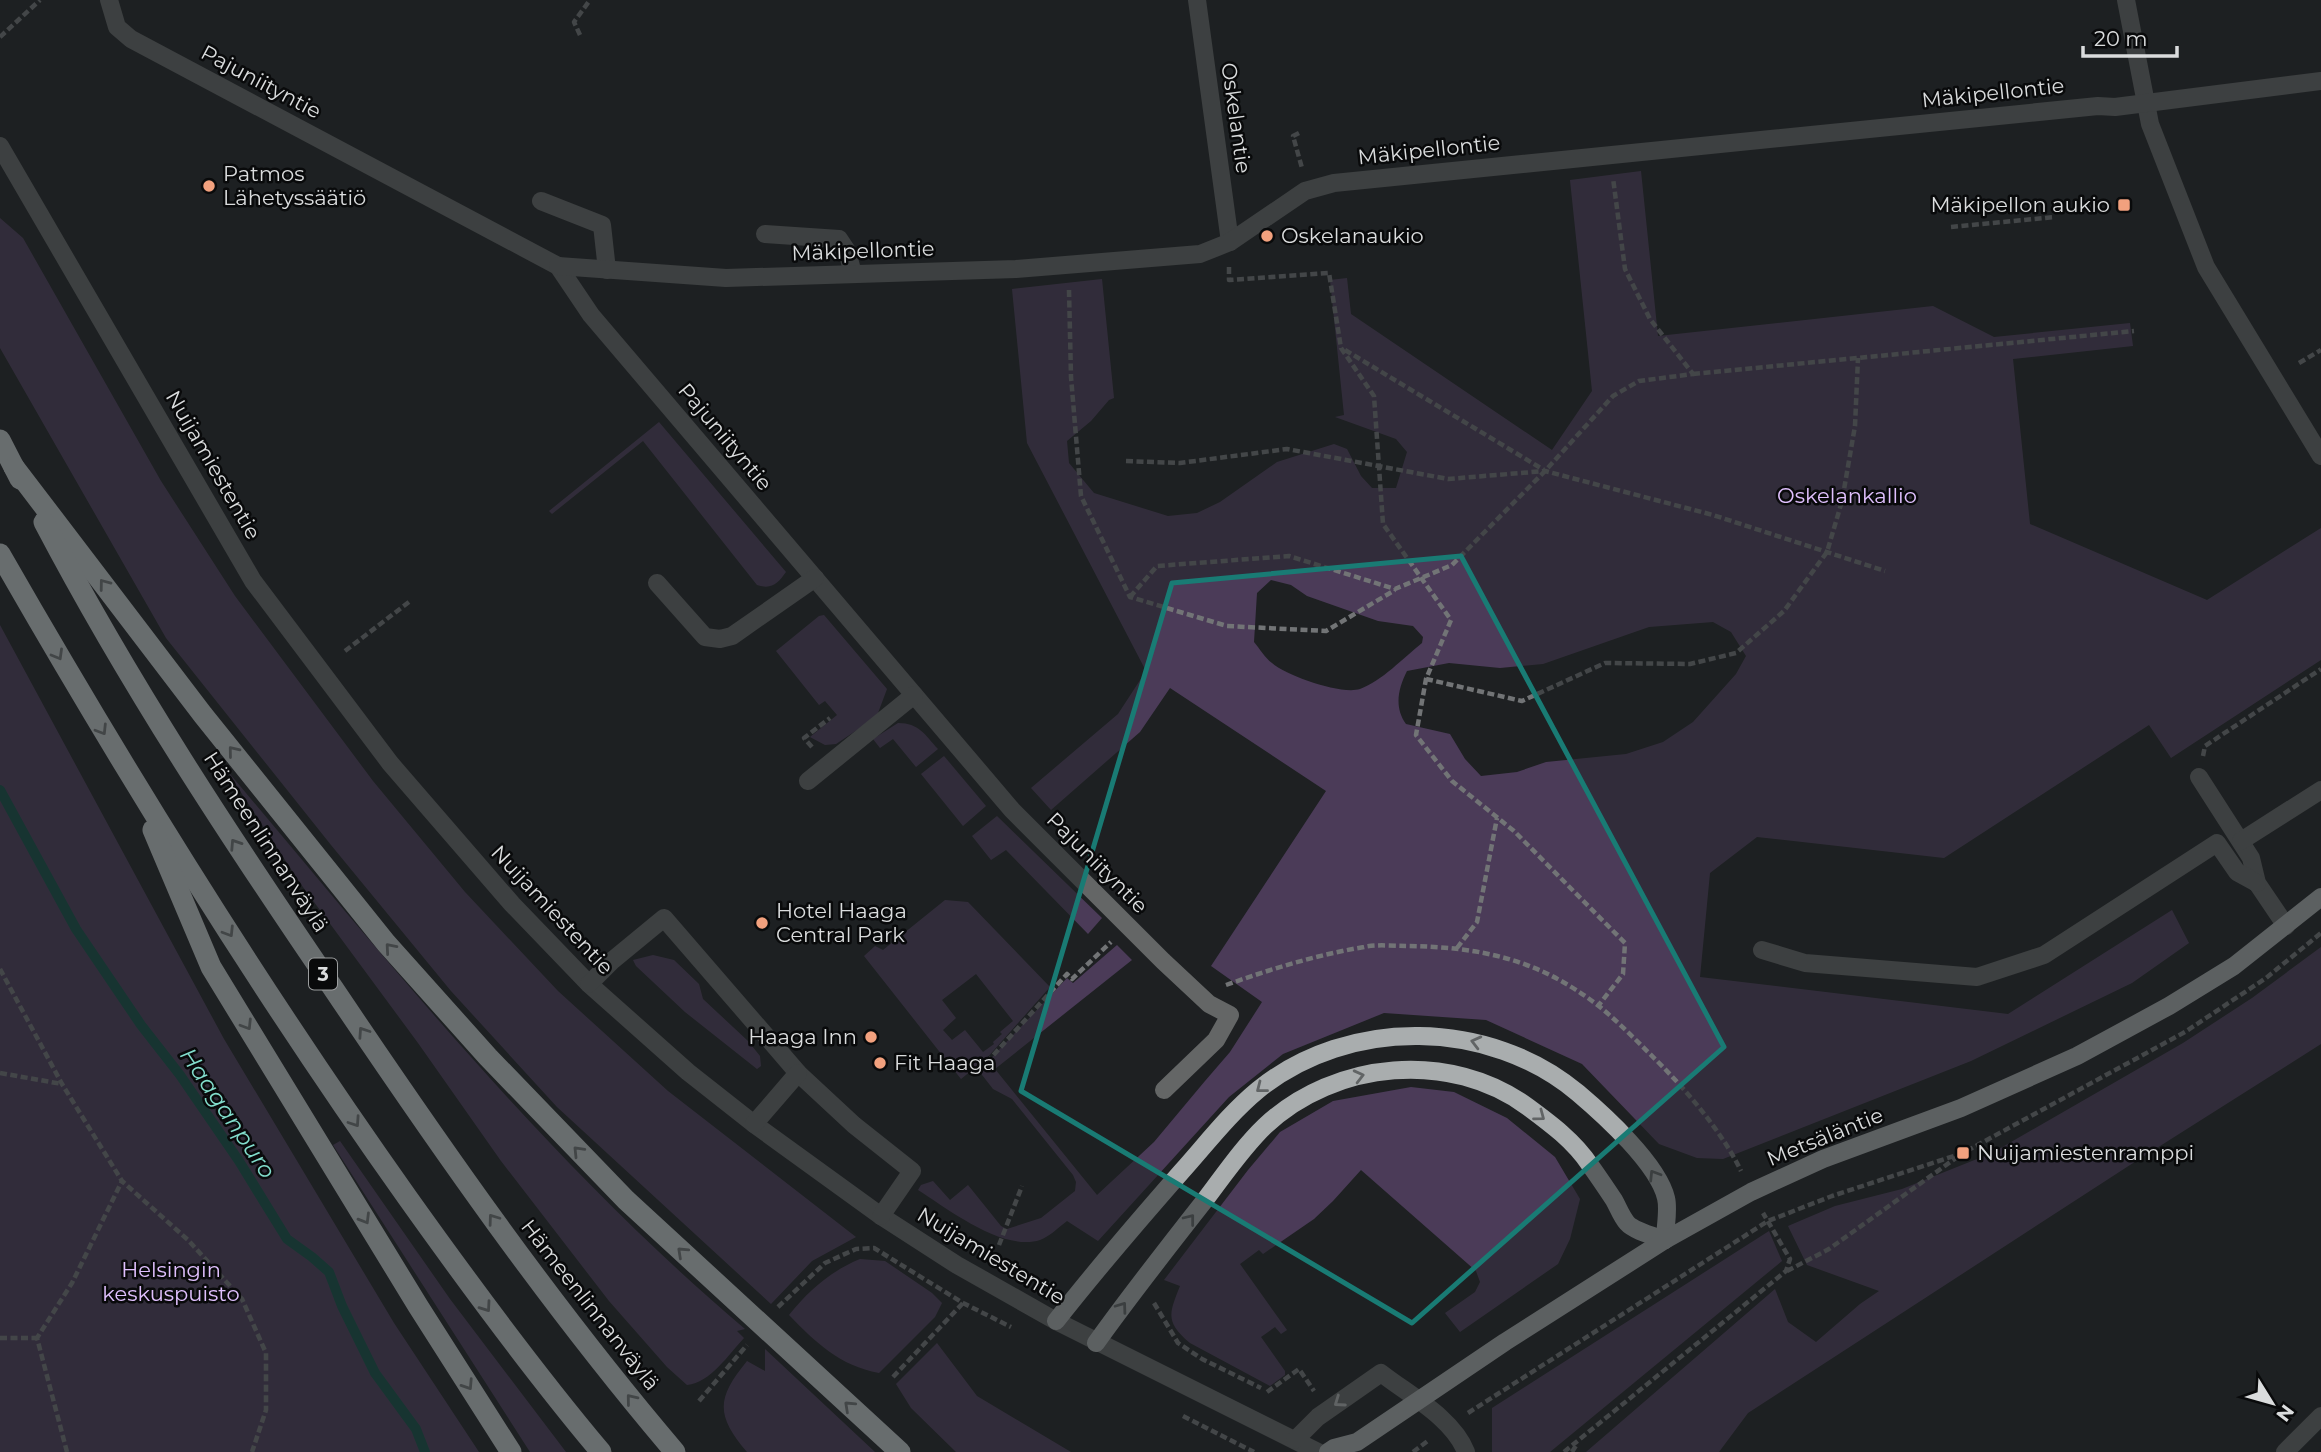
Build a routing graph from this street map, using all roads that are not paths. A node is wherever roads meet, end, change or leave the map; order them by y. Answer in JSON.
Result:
{"nodes":[{"id":1,"x":109,"y":0,"type":"edge"},
{"id":2,"x":1197,"y":0,"type":"edge"},
{"id":3,"x":2126,"y":0,"type":"edge"},
{"id":4,"x":2321,"y":81,"type":"edge"},
{"id":5,"x":2145,"y":103,"type":"junction"},
{"id":6,"x":0,"y":146,"type":"edge"},
{"id":7,"x":541,"y":201,"type":"dead end"},
{"id":8,"x":765,"y":234,"type":"dead end"},
{"id":9,"x":1230,"y":242,"type":"junction"},
{"id":10,"x":558,"y":266,"type":"junction"},
{"id":11,"x":607,"y":270,"type":"junction"},
{"id":12,"x":853,"y":274,"type":"junction"},
{"id":13,"x":0,"y":440,"type":"edge"},
{"id":14,"x":2321,"y":456,"type":"edge"},
{"id":15,"x":14,"y":467,"type":"junction"},
{"id":16,"x":0,"y":554,"type":"edge"},
{"id":17,"x":815,"y":578,"type":"junction"},
{"id":18,"x":657,"y":583,"type":"dead end"},
{"id":19,"x":914,"y":695,"type":"junction"},
{"id":20,"x":127,"y":771,"type":"junction"},
{"id":21,"x":2199,"y":777,"type":"road end"},
{"id":22,"x":808,"y":781,"type":"dead end"},
{"id":23,"x":2321,"y":790,"type":"edge"},
{"id":24,"x":2241,"y":841,"type":"junction"},
{"id":25,"x":2257,"y":883,"type":"junction"},
{"id":26,"x":2321,"y":897,"type":"edge"},
{"id":27,"x":2286,"y":926,"type":"junction"},
{"id":28,"x":1762,"y":950,"type":"dead end"},
{"id":29,"x":589,"y":984,"type":"junction"},
{"id":30,"x":798,"y":1073,"type":"junction"},
{"id":31,"x":1164,"y":1090,"type":"dead end"},
{"id":32,"x":754,"y":1124,"type":"junction"},
{"id":33,"x":881,"y":1216,"type":"junction"},
{"id":34,"x":1665,"y":1240,"type":"junction"},
{"id":35,"x":1056,"y":1321,"type":"junction"},
{"id":36,"x":1096,"y":1343,"type":"junction"},
{"id":37,"x":2321,"y":1416,"type":"edge"},
{"id":38,"x":1294,"y":1440,"type":"junction"},
{"id":39,"x":1355,"y":1447,"type":"edge"},
{"id":40,"x":510,"y":1452,"type":"edge"},
{"id":41,"x":601,"y":1452,"type":"edge"},
{"id":42,"x":674,"y":1452,"type":"edge"},
{"id":43,"x":900,"y":1452,"type":"edge"},
{"id":44,"x":1318,"y":1452,"type":"edge"},
{"id":45,"x":1328,"y":1452,"type":"edge"},
{"id":46,"x":1466,"y":1452,"type":"edge"},
{"id":47,"x":2285,"y":1452,"type":"edge"}],
"edges":[{"from":1,"to":10,"type":"street","name":"Pajuniityntie"},
{"from":2,"to":9,"type":"street","name":"Oskelantie"},
{"from":3,"to":5,"type":"street"},
{"from":4,"to":5,"type":"street","name":"Mäkipellontie"},
{"from":5,"to":9,"type":"street","name":"Mäkipellontie"},
{"from":5,"to":14,"type":"street"},
{"from":6,"to":29,"type":"street","name":"Nuijamiestentie"},
{"from":7,"to":11,"type":"street"},
{"from":8,"to":12,"type":"street"},
{"from":9,"to":12,"type":"street","name":"Mäkipellontie"},
{"from":10,"to":11,"type":"street","name":"Mäkipellontie"},
{"from":10,"to":17,"type":"street","name":"Pajuniityntie"},
{"from":11,"to":12,"type":"street","name":"Mäkipellontie"},
{"from":13,"to":15,"type":"highway","name":"Hämeenlinnanväylä","number":"3"},
{"from":42,"to":15,"type":"highway","name":"Hämeenlinnanväylä","number":"3","one_way":true},
{"from":43,"to":15,"type":"highway","one_way":true},
{"from":16,"to":20,"type":"highway","one_way":true},
{"from":17,"to":18,"type":"street"},
{"from":17,"to":19,"type":"street","name":"Pajuniityntie"},
{"from":19,"to":22,"type":"street"},
{"from":19,"to":31,"type":"street","name":"Pajuniityntie"},
{"from":20,"to":40,"type":"highway","one_way":true},
{"from":20,"to":41,"type":"highway","one_way":true},
{"from":21,"to":24,"type":"street"},
{"from":23,"to":24,"type":"street"},
{"from":24,"to":25,"type":"street"},
{"from":25,"to":27,"type":"street"},
{"from":25,"to":28,"type":"street"},
{"from":26,"to":27,"type":"main road","name":"Metsäläntie"},
{"from":27,"to":34,"type":"main road","name":"Metsäläntie"},
{"from":29,"to":30,"type":"street"},
{"from":29,"to":32,"type":"street","name":"Nuijamiestentie"},
{"from":30,"to":32,"type":"street"},
{"from":30,"to":33,"type":"street"},
{"from":32,"to":33,"type":"street","name":"Nuijamiestentie"},
{"from":33,"to":35,"type":"street","name":"Nuijamiestentie"},
{"from":34,"to":35,"type":"main road","one_way":true},
{"from":36,"to":34,"type":"main road","one_way":true},
{"from":34,"to":39,"type":"main road","name":"Metsäläntie"},
{"from":35,"to":36,"type":"street","name":"Nuijamiestentie"},
{"from":36,"to":38,"type":"street","name":"Nuijamiestentie"},
{"from":37,"to":47,"type":"street"},
{"from":38,"to":44,"type":"street","name":"Nuijamiestentie"},
{"from":46,"to":38,"type":"street","one_way":true},
{"from":39,"to":45,"type":"main road","name":"Metsäläntie"}]}
